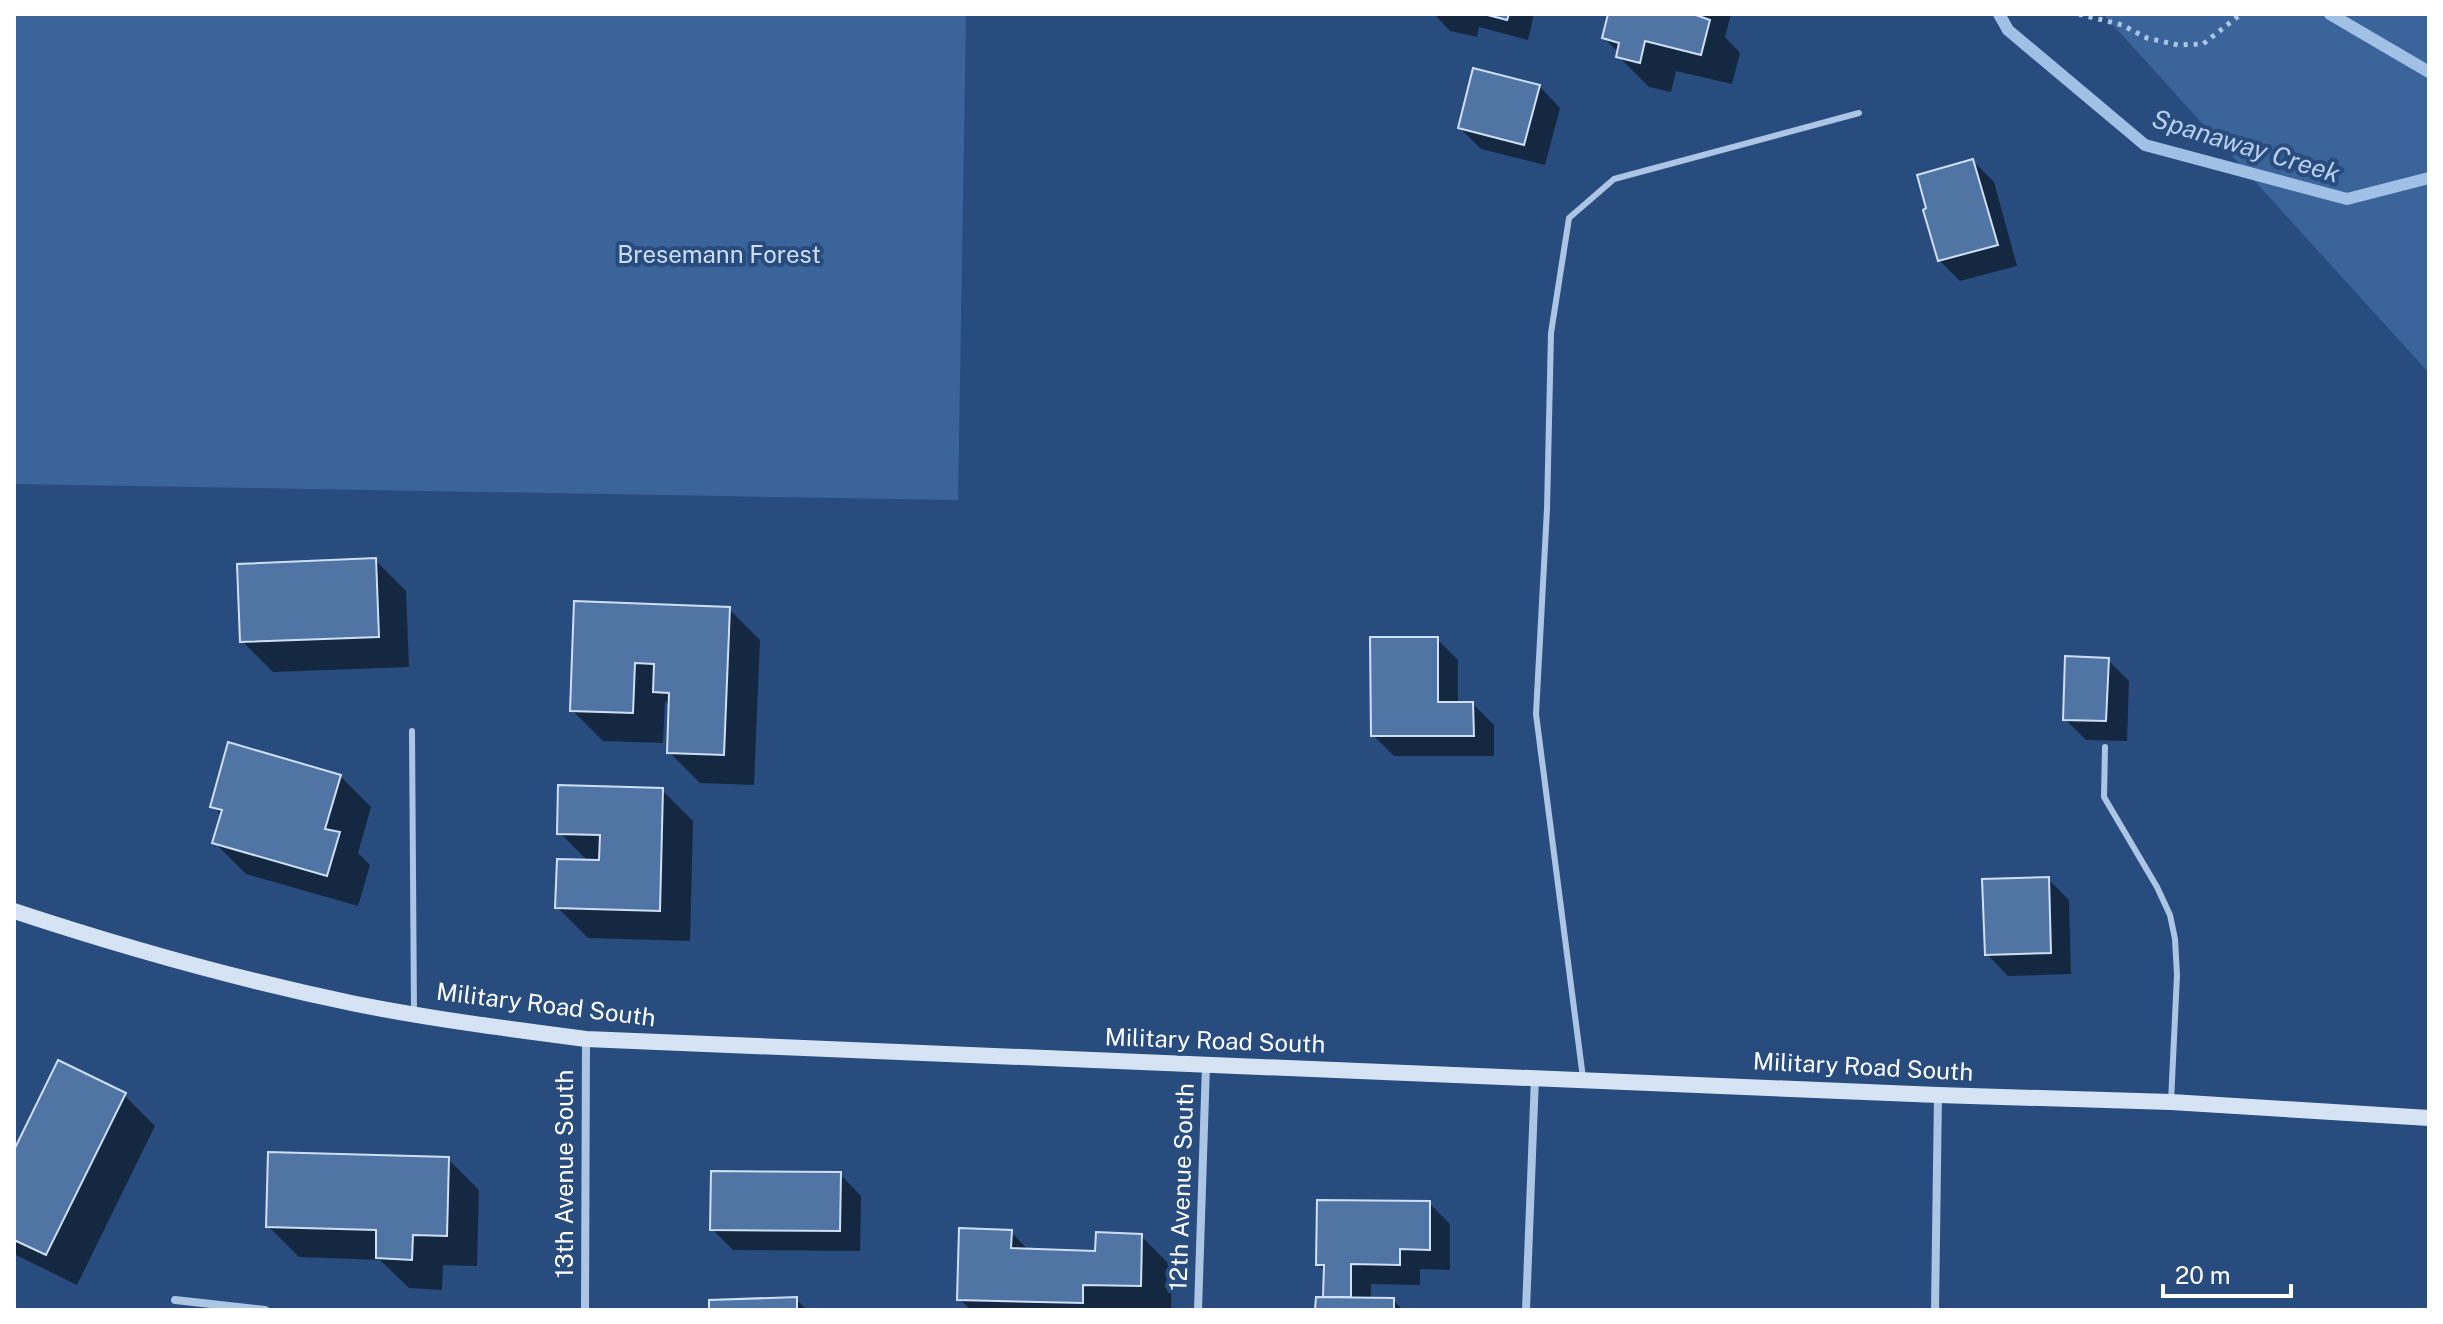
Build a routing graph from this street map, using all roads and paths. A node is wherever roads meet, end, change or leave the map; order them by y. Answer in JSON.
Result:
{"nodes":[{"id":1,"x":2079,"y":14,"type":"edge"},
{"id":2,"x":2241,"y":14,"type":"edge"},
{"id":3,"x":1859,"y":113,"type":"dead end"},
{"id":4,"x":412,"y":731,"type":"dead end"},
{"id":5,"x":2105,"y":747,"type":"dead end"},
{"id":6,"x":14,"y":911,"type":"edge"},
{"id":7,"x":414,"y":1014,"type":"junction"},
{"id":8,"x":586,"y":1039,"type":"junction"},
{"id":9,"x":1206,"y":1065,"type":"junction"},
{"id":10,"x":1535,"y":1076,"type":"junction"},
{"id":11,"x":1583,"y":1078,"type":"junction"},
{"id":12,"x":1938,"y":1095,"type":"junction"},
{"id":13,"x":2171,"y":1102,"type":"junction"},
{"id":14,"x":2429,"y":1118,"type":"edge"},
{"id":15,"x":175,"y":1300,"type":"dead end"},
{"id":16,"x":265,"y":1310,"type":"edge"},
{"id":17,"x":585,"y":1310,"type":"edge"},
{"id":18,"x":1198,"y":1310,"type":"edge"},
{"id":19,"x":1526,"y":1310,"type":"edge"},
{"id":20,"x":1935,"y":1310,"type":"edge"}],
"edges":[{"from":1,"to":2,"type":"path"},
{"from":3,"to":11,"type":"lane"},
{"from":4,"to":7,"type":"lane"},
{"from":5,"to":13,"type":"lane"},
{"from":6,"to":7,"type":"main road","name":"Military Road South"},
{"from":7,"to":8,"type":"main road","name":"Military Road South"},
{"from":8,"to":9,"type":"main road","name":"Military Road South"},
{"from":8,"to":17,"type":"street","name":"13th Avenue South"},
{"from":9,"to":10,"type":"main road","name":"Military Road South"},
{"from":9,"to":18,"type":"street","name":"12th Avenue South"},
{"from":10,"to":11,"type":"main road","name":"Military Road South"},
{"from":10,"to":19,"type":"street"},
{"from":11,"to":12,"type":"main road","name":"Military Road South"},
{"from":12,"to":13,"type":"main road","name":"Military Road South"},
{"from":12,"to":20,"type":"street"},
{"from":13,"to":14,"type":"main road","name":"Military Road South"},
{"from":15,"to":16,"type":"street"}]}
